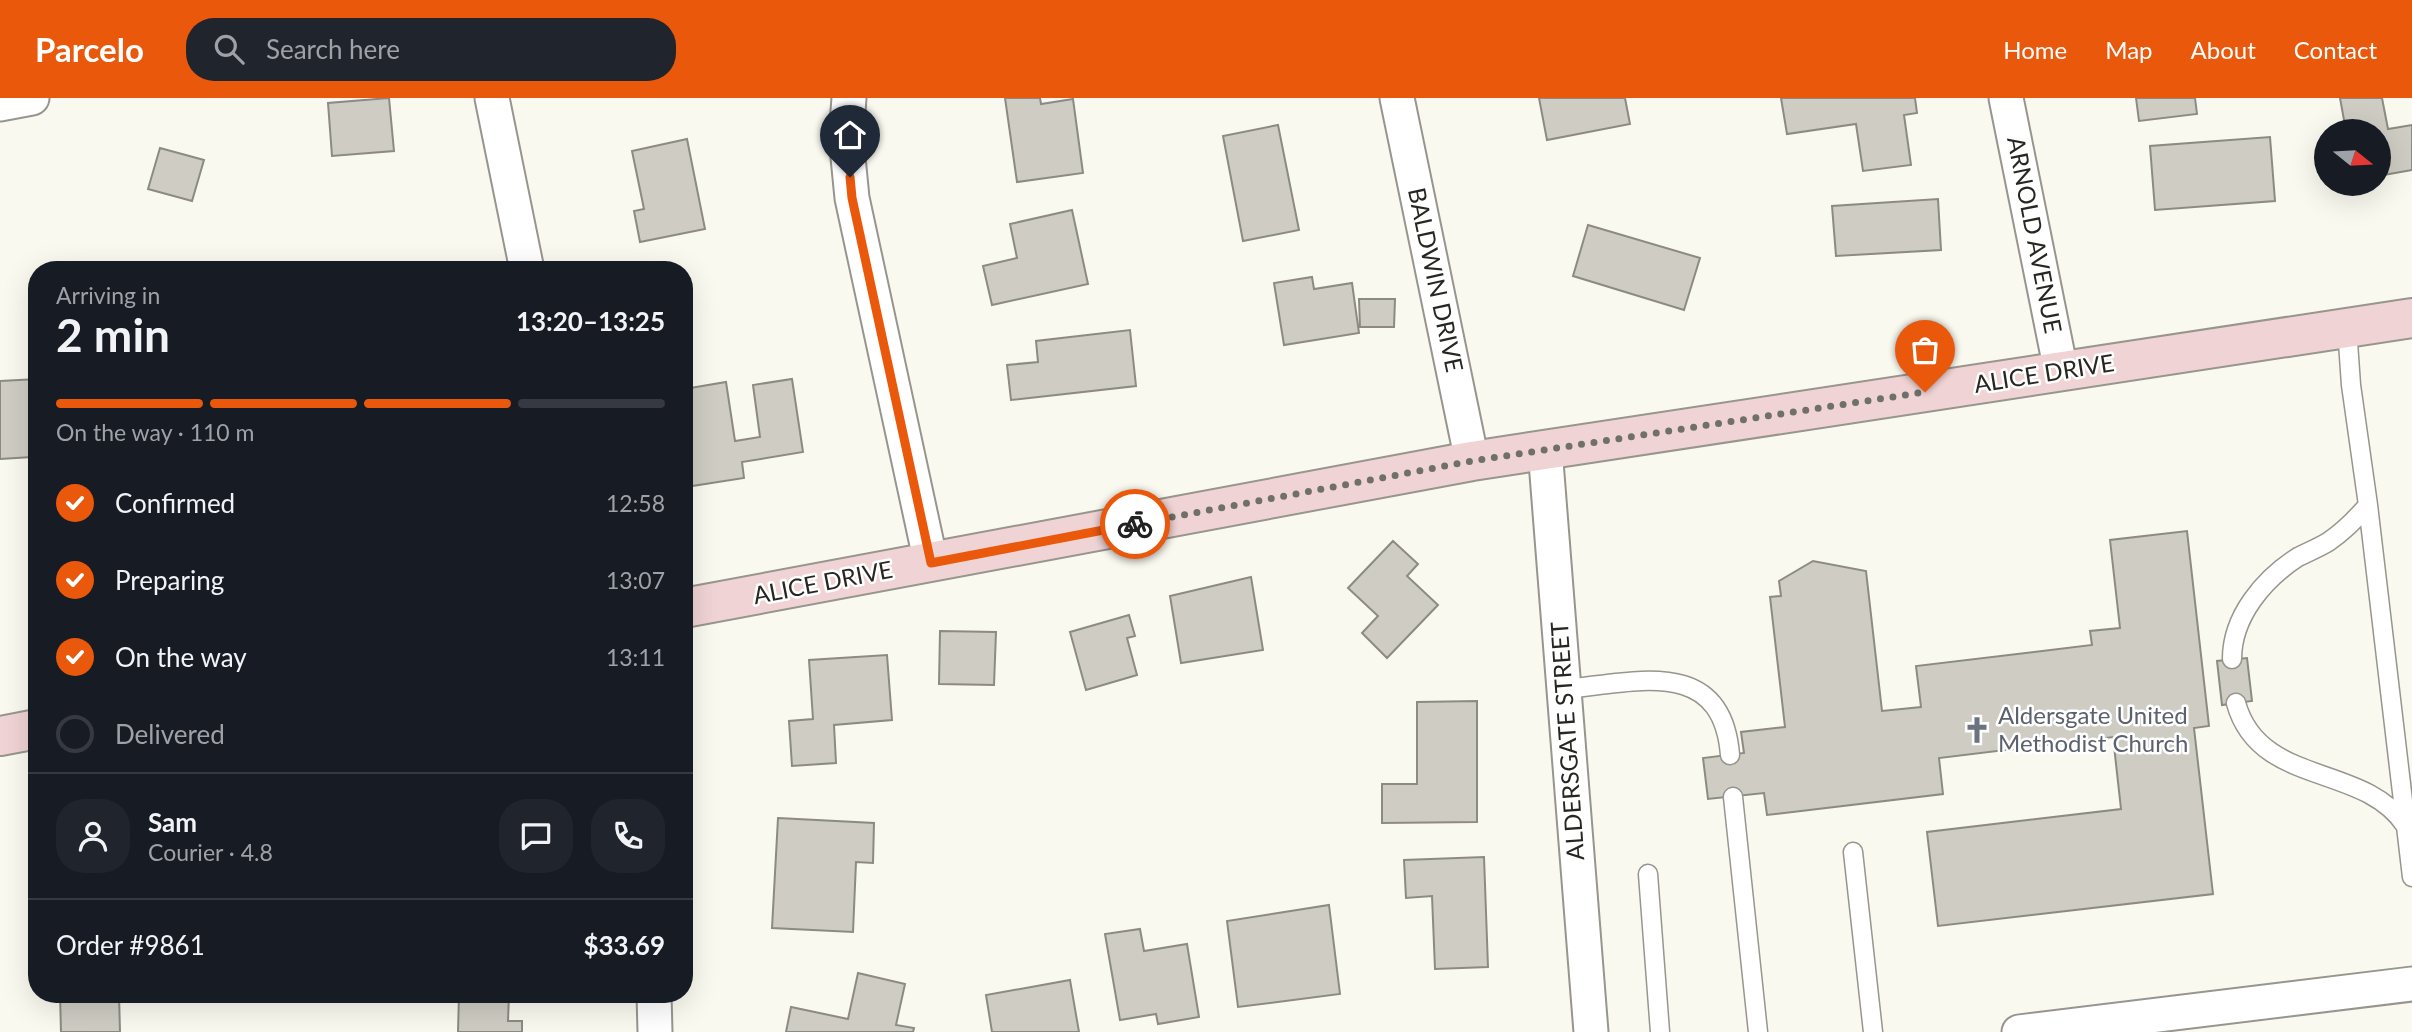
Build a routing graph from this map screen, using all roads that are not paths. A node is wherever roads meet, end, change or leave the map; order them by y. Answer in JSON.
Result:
{"nodes":[{"id":1,"x":32,"y":98,"type":"edge"},
{"id":2,"x":492,"y":98,"type":"edge"},
{"id":3,"x":849,"y":98,"type":"edge"},
{"id":4,"x":1397,"y":98,"type":"edge"},
{"id":5,"x":2006,"y":98,"type":"edge"},
{"id":6,"x":0,"y":104,"type":"edge"},
{"id":7,"x":525,"y":261,"type":"edge"},
{"id":8,"x":2412,"y":318,"type":"edge"},
{"id":9,"x":2347,"y":328,"type":"junction"},
{"id":10,"x":2061,"y":372,"type":"junction"},
{"id":11,"x":1545,"y":449,"type":"junction"},
{"id":12,"x":1472,"y":461,"type":"junction"},
{"id":13,"x":2368,"y":505,"type":"junction"},
{"id":14,"x":931,"y":563,"type":"junction"},
{"id":15,"x":693,"y":606,"type":"edge"},
{"id":16,"x":2232,"y":659,"type":"dead end"},
{"id":17,"x":1564,"y":689,"type":"junction"},
{"id":18,"x":2236,"y":704,"type":"dead end"},
{"id":19,"x":28,"y":731,"type":"edge"},
{"id":20,"x":0,"y":736,"type":"edge"},
{"id":21,"x":1730,"y":755,"type":"dead end"},
{"id":22,"x":1733,"y":797,"type":"dead end"},
{"id":23,"x":2406,"y":827,"type":"junction"},
{"id":24,"x":1853,"y":852,"type":"dead end"},
{"id":25,"x":1648,"y":874,"type":"dead end"},
{"id":26,"x":2412,"y":877,"type":"edge"},
{"id":27,"x":2412,"y":984,"type":"edge"},
{"id":28,"x":654,"y":1003,"type":"edge"},
{"id":29,"x":656,"y":1032,"type":"edge"},
{"id":30,"x":1591,"y":1032,"type":"edge"},
{"id":31,"x":1660,"y":1032,"type":"edge"},
{"id":32,"x":1758,"y":1032,"type":"edge"},
{"id":33,"x":1872,"y":1032,"type":"edge"},
{"id":34,"x":2019,"y":1032,"type":"edge"}],
"edges":[{"from":1,"to":6,"type":"street"},
{"from":2,"to":7,"type":"street"},
{"from":3,"to":14,"type":"street"},
{"from":4,"to":12,"type":"street","name":"BALDWIN DRIVE"},
{"from":5,"to":10,"type":"street","name":"ARNOLD AVENUE"},
{"from":8,"to":9,"type":"main road","name":"ALICE DRIVE"},
{"from":9,"to":10,"type":"main road","name":"ALICE DRIVE"},
{"from":9,"to":13,"type":"lane"},
{"from":10,"to":11,"type":"main road","name":"ALICE DRIVE"},
{"from":11,"to":12,"type":"main road","name":"ALICE DRIVE"},
{"from":11,"to":17,"type":"street","name":"ALDERSGATE STREET"},
{"from":12,"to":14,"type":"main road","name":"ALICE DRIVE"},
{"from":13,"to":16,"type":"lane"},
{"from":13,"to":23,"type":"lane"},
{"from":14,"to":15,"type":"main road","name":"ALICE DRIVE"},
{"from":17,"to":21,"type":"lane"},
{"from":17,"to":30,"type":"street","name":"ALDERSGATE STREET"},
{"from":18,"to":23,"type":"lane"},
{"from":19,"to":20,"type":"main road"},
{"from":22,"to":32,"type":"lane"},
{"from":23,"to":26,"type":"lane"},
{"from":24,"to":33,"type":"lane"},
{"from":25,"to":31,"type":"lane"},
{"from":27,"to":34,"type":"street"},
{"from":28,"to":29,"type":"street"}]}
